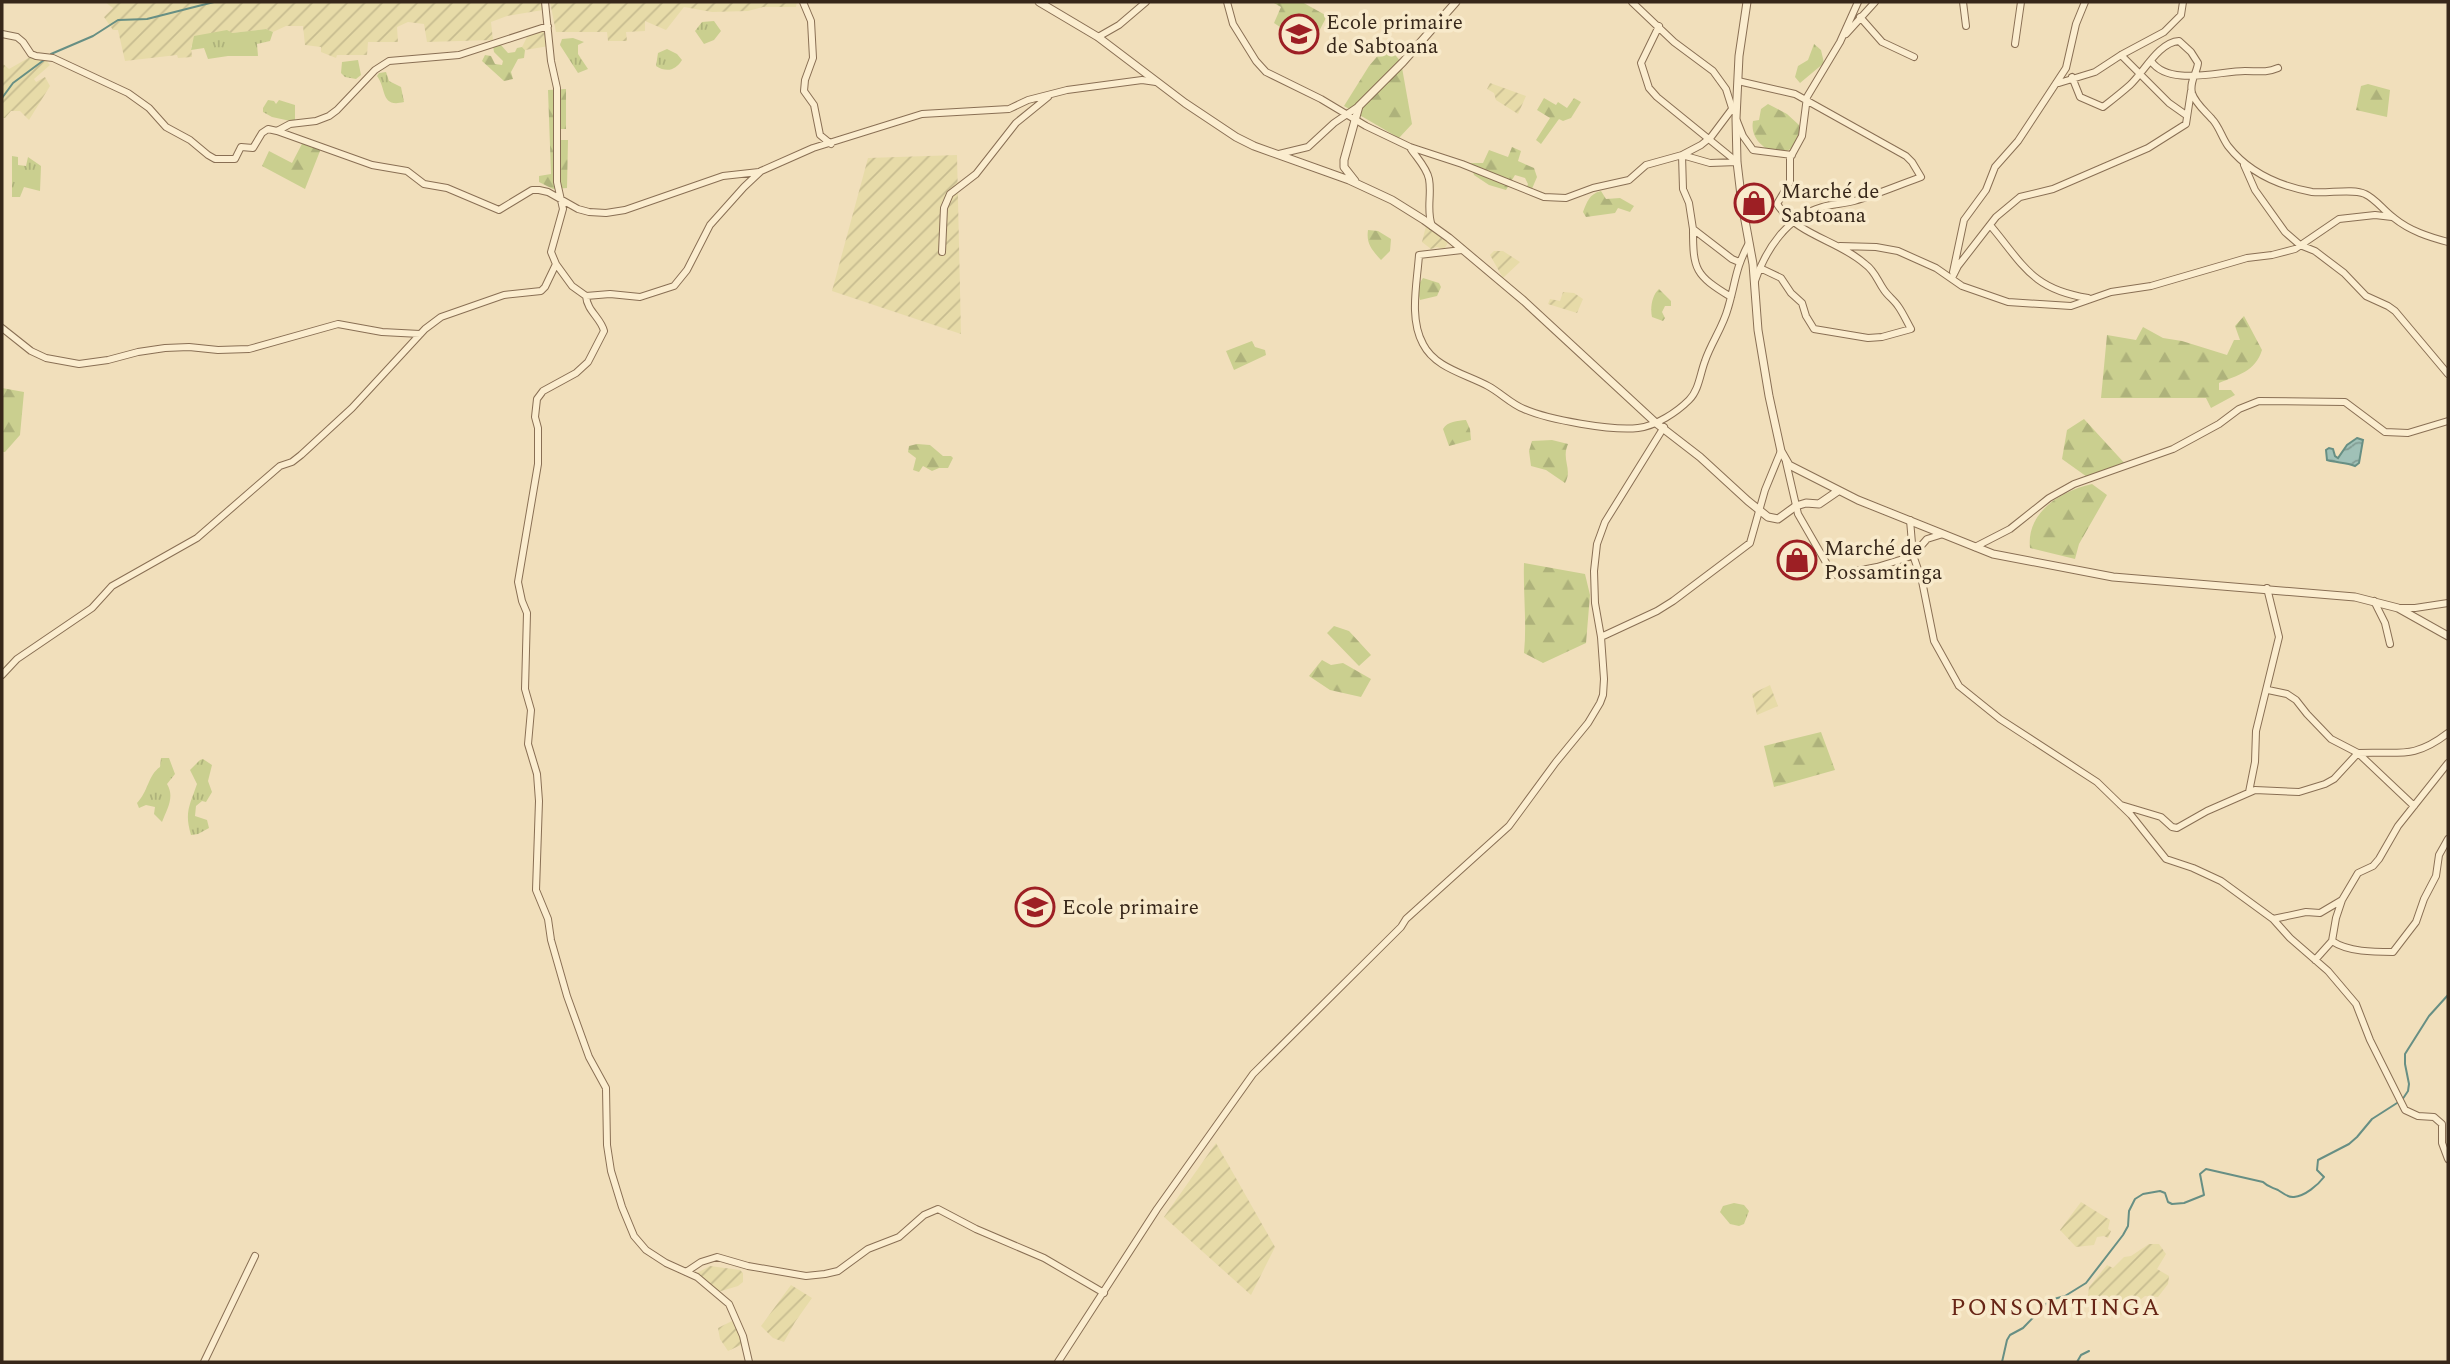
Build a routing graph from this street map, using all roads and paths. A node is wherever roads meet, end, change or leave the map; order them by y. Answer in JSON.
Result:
{"nodes":[{"id":1,"x":545,"y":2,"type":"edge"},
{"id":2,"x":803,"y":2,"type":"edge"},
{"id":3,"x":1039,"y":2,"type":"edge"},
{"id":4,"x":1146,"y":2,"type":"edge"},
{"id":5,"x":1227,"y":2,"type":"edge"},
{"id":6,"x":1456,"y":2,"type":"edge"},
{"id":7,"x":1632,"y":2,"type":"edge"},
{"id":8,"x":1747,"y":2,"type":"edge"},
{"id":9,"x":1858,"y":2,"type":"edge"},
{"id":10,"x":1875,"y":2,"type":"edge"},
{"id":11,"x":1964,"y":2,"type":"edge"},
{"id":12,"x":2021,"y":2,"type":"edge"},
{"id":13,"x":2085,"y":2,"type":"edge"},
{"id":14,"x":2183,"y":2,"type":"edge"},
{"id":15,"x":1860,"y":18,"type":"junction"},
{"id":16,"x":548,"y":26,"type":"junction"},
{"id":17,"x":1659,"y":26,"type":"junction"},
{"id":18,"x":1966,"y":26,"type":"dead end"},
{"id":19,"x":2,"y":34,"type":"edge"},
{"id":20,"x":1098,"y":37,"type":"junction"},
{"id":21,"x":1840,"y":42,"type":"junction"},
{"id":22,"x":2015,"y":44,"type":"dead end"},
{"id":23,"x":2121,"y":55,"type":"junction"},
{"id":24,"x":1914,"y":57,"type":"dead end"},
{"id":25,"x":2151,"y":61,"type":"junction"},
{"id":26,"x":2278,"y":68,"type":"dead end"},
{"id":27,"x":2140,"y":74,"type":"junction"},
{"id":28,"x":2192,"y":76,"type":"junction"},
{"id":29,"x":2072,"y":78,"type":"junction"},
{"id":30,"x":1738,"y":80,"type":"junction"},
{"id":31,"x":1156,"y":82,"type":"junction"},
{"id":32,"x":2057,"y":83,"type":"junction"},
{"id":33,"x":2191,"y":92,"type":"junction"},
{"id":34,"x":1053,"y":93,"type":"junction"},
{"id":35,"x":1806,"y":102,"type":"junction"},
{"id":36,"x":1732,"y":109,"type":"junction"},
{"id":37,"x":2186,"y":115,"type":"junction"},
{"id":38,"x":1351,"y":116,"type":"junction"},
{"id":39,"x":1736,"y":117,"type":"junction"},
{"id":40,"x":277,"y":131,"type":"junction"},
{"id":41,"x":1708,"y":139,"type":"junction"},
{"id":42,"x":831,"y":144,"type":"junction"},
{"id":43,"x":1410,"y":147,"type":"junction"},
{"id":44,"x":1278,"y":154,"type":"junction"},
{"id":45,"x":1682,"y":155,"type":"junction"},
{"id":46,"x":1792,"y":155,"type":"junction"},
{"id":47,"x":2242,"y":160,"type":"junction"},
{"id":48,"x":1737,"y":162,"type":"junction"},
{"id":49,"x":761,"y":172,"type":"junction"},
{"id":50,"x":1358,"y":184,"type":"junction"},
{"id":51,"x":560,"y":198,"type":"junction"},
{"id":52,"x":2392,"y":216,"type":"junction"},
{"id":53,"x":1794,"y":221,"type":"junction"},
{"id":54,"x":1990,"y":225,"type":"junction"},
{"id":55,"x":1432,"y":226,"type":"junction"},
{"id":56,"x":1693,"y":229,"type":"junction"},
{"id":57,"x":1750,"y":241,"type":"junction"},
{"id":58,"x":2448,"y":242,"type":"edge"},
{"id":59,"x":2300,"y":245,"type":"junction"},
{"id":60,"x":1838,"y":246,"type":"junction"},
{"id":61,"x":1462,"y":250,"type":"junction"},
{"id":62,"x":942,"y":252,"type":"dead end"},
{"id":63,"x":1739,"y":262,"type":"junction"},
{"id":64,"x":556,"y":264,"type":"junction"},
{"id":65,"x":1759,"y":268,"type":"junction"},
{"id":66,"x":1952,"y":278,"type":"junction"},
{"id":67,"x":1755,"y":281,"type":"junction"},
{"id":68,"x":586,"y":296,"type":"junction"},
{"id":69,"x":1731,"y":297,"type":"junction"},
{"id":70,"x":2093,"y":299,"type":"junction"},
{"id":71,"x":2,"y":328,"type":"edge"},
{"id":72,"x":420,"y":334,"type":"junction"},
{"id":73,"x":2448,"y":374,"type":"edge"},
{"id":74,"x":2448,"y":421,"type":"edge"},
{"id":75,"x":1660,"y":425,"type":"junction"},
{"id":76,"x":1781,"y":451,"type":"junction"},
{"id":77,"x":1786,"y":462,"type":"junction"},
{"id":78,"x":1838,"y":491,"type":"junction"},
{"id":79,"x":1796,"y":506,"type":"junction"},
{"id":80,"x":1760,"y":510,"type":"junction"},
{"id":81,"x":1910,"y":520,"type":"junction"},
{"id":82,"x":1942,"y":534,"type":"junction"},
{"id":83,"x":1975,"y":547,"type":"junction"},
{"id":84,"x":1913,"y":555,"type":"junction"},
{"id":85,"x":2267,"y":588,"type":"junction"},
{"id":86,"x":2373,"y":600,"type":"junction"},
{"id":87,"x":2448,"y":603,"type":"edge"},
{"id":88,"x":2399,"y":608,"type":"junction"},
{"id":89,"x":2448,"y":636,"type":"edge"},
{"id":90,"x":1601,"y":637,"type":"junction"},
{"id":91,"x":2390,"y":644,"type":"dead end"},
{"id":92,"x":2,"y":675,"type":"edge"},
{"id":93,"x":2268,"y":690,"type":"junction"},
{"id":94,"x":2448,"y":733,"type":"edge"},
{"id":95,"x":2358,"y":753,"type":"junction"},
{"id":96,"x":2448,"y":763,"type":"edge"},
{"id":97,"x":2249,"y":792,"type":"junction"},
{"id":98,"x":2121,"y":805,"type":"junction"},
{"id":99,"x":2414,"y":806,"type":"junction"},
{"id":100,"x":2448,"y":839,"type":"edge"},
{"id":101,"x":2342,"y":900,"type":"junction"},
{"id":102,"x":2273,"y":919,"type":"junction"},
{"id":103,"x":2332,"y":941,"type":"junction"},
{"id":104,"x":2315,"y":960,"type":"junction"},
{"id":105,"x":2448,"y":1159,"type":"edge"},
{"id":106,"x":256,"y":1256,"type":"dead end"},
{"id":107,"x":686,"y":1272,"type":"junction"},
{"id":108,"x":1104,"y":1293,"type":"junction"},
{"id":109,"x":204,"y":1362,"type":"edge"},
{"id":110,"x":750,"y":1362,"type":"edge"},
{"id":111,"x":1058,"y":1362,"type":"edge"}],
"edges":[{"from":1,"to":16,"type":"street"},
{"from":2,"to":42,"type":"street"},
{"from":3,"to":20,"type":"street"},
{"from":4,"to":20,"type":"street"},
{"from":5,"to":38,"type":"street"},
{"from":6,"to":38,"type":"street"},
{"from":7,"to":17,"type":"street"},
{"from":8,"to":30,"type":"street"},
{"from":9,"to":21,"type":"street"},
{"from":10,"to":15,"type":"street"},
{"from":11,"to":18,"type":"street"},
{"from":12,"to":22,"type":"street"},
{"from":13,"to":32,"type":"street"},
{"from":14,"to":23,"type":"street"},
{"from":15,"to":21,"type":"street"},
{"from":15,"to":24,"type":"street"},
{"from":16,"to":40,"type":"street"},
{"from":16,"to":51,"type":"street"},
{"from":17,"to":36,"type":"street"},
{"from":17,"to":41,"type":"street"},
{"from":19,"to":40,"type":"street"},
{"from":20,"to":31,"type":"street"},
{"from":21,"to":35,"type":"street"},
{"from":23,"to":27,"type":"street"},
{"from":23,"to":29,"type":"street"},
{"from":25,"to":27,"type":"street"},
{"from":25,"to":28,"type":"street"},
{"from":25,"to":28,"type":"street"},
{"from":26,"to":28,"type":"street"},
{"from":27,"to":29,"type":"street"},
{"from":27,"to":37,"type":"street"},
{"from":28,"to":33,"type":"street"},
{"from":29,"to":32,"type":"street"},
{"from":30,"to":35,"type":"street"},
{"from":30,"to":39,"type":"street"},
{"from":31,"to":34,"type":"street"},
{"from":31,"to":44,"type":"street"},
{"from":32,"to":66,"type":"street"},
{"from":33,"to":37,"type":"street"},
{"from":33,"to":47,"type":"street"},
{"from":34,"to":42,"type":"street"},
{"from":34,"to":62,"type":"street"},
{"from":35,"to":46,"type":"street"},
{"from":35,"to":53,"type":"street"},
{"from":36,"to":39,"type":"street"},
{"from":36,"to":41,"type":"street"},
{"from":37,"to":54,"type":"street"},
{"from":38,"to":43,"type":"street"},
{"from":38,"to":44,"type":"street"},
{"from":38,"to":50,"type":"street"},
{"from":39,"to":46,"type":"street"},
{"from":39,"to":48,"type":"street"},
{"from":40,"to":51,"type":"street"},
{"from":41,"to":45,"type":"street"},
{"from":41,"to":48,"type":"street"},
{"from":42,"to":49,"type":"street"},
{"from":43,"to":45,"type":"street"},
{"from":43,"to":55,"type":"street"},
{"from":44,"to":50,"type":"street"},
{"from":45,"to":48,"type":"street"},
{"from":45,"to":56,"type":"street"},
{"from":46,"to":53,"type":"street"},
{"from":47,"to":52,"type":"street"},
{"from":47,"to":59,"type":"street"},
{"from":48,"to":57,"type":"street"},
{"from":49,"to":51,"type":"street"},
{"from":49,"to":68,"type":"street"},
{"from":50,"to":55,"type":"street"},
{"from":51,"to":64,"type":"street"},
{"from":52,"to":58,"type":"street"},
{"from":52,"to":59,"type":"street"},
{"from":53,"to":60,"type":"street"},
{"from":53,"to":65,"type":"street"},
{"from":54,"to":66,"type":"street"},
{"from":54,"to":70,"type":"street"},
{"from":55,"to":61,"type":"street"},
{"from":56,"to":63,"type":"street"},
{"from":56,"to":69,"type":"street"},
{"from":57,"to":63,"type":"street"},
{"from":57,"to":67,"type":"street"},
{"from":59,"to":70,"type":"street"},
{"from":59,"to":73,"type":"street"},
{"from":60,"to":65,"type":"street"},
{"from":60,"to":66,"type":"street"},
{"from":61,"to":75,"type":"street"},
{"from":61,"to":75,"type":"street"},
{"from":63,"to":69,"type":"street"},
{"from":64,"to":68,"type":"street"},
{"from":64,"to":72,"type":"street"},
{"from":65,"to":67,"type":"street"},
{"from":66,"to":70,"type":"street"},
{"from":67,"to":76,"type":"street"},
{"from":68,"to":107,"type":"street"},
{"from":69,"to":75,"type":"street"},
{"from":71,"to":72,"type":"street"},
{"from":72,"to":92,"type":"street"},
{"from":74,"to":83,"type":"street"},
{"from":75,"to":80,"type":"street"},
{"from":75,"to":90,"type":"street"},
{"from":76,"to":77,"type":"street"},
{"from":76,"to":80,"type":"street"},
{"from":77,"to":78,"type":"street"},
{"from":77,"to":79,"type":"street"},
{"from":78,"to":79,"type":"street"},
{"from":78,"to":81,"type":"street"},
{"from":79,"to":80,"type":"street"},
{"from":79,"to":84,"type":"street"},
{"from":80,"to":90,"type":"street"},
{"from":81,"to":82,"type":"street"},
{"from":81,"to":84,"type":"street"},
{"from":82,"to":83,"type":"street"},
{"from":82,"to":84,"type":"street"},
{"from":83,"to":85,"type":"street"},
{"from":84,"to":98,"type":"street"},
{"from":85,"to":86,"type":"street"},
{"from":85,"to":93,"type":"street"},
{"from":86,"to":88,"type":"street"},
{"from":86,"to":91,"type":"street"},
{"from":87,"to":88,"type":"street"},
{"from":88,"to":89,"type":"street"},
{"from":90,"to":108,"type":"street"},
{"from":93,"to":95,"type":"street"},
{"from":93,"to":97,"type":"street"},
{"from":94,"to":95,"type":"street"},
{"from":95,"to":97,"type":"street"},
{"from":95,"to":99,"type":"street"},
{"from":96,"to":99,"type":"street"},
{"from":97,"to":98,"type":"street"},
{"from":98,"to":102,"type":"street"},
{"from":99,"to":101,"type":"street"},
{"from":100,"to":103,"type":"street"},
{"from":101,"to":102,"type":"street"},
{"from":101,"to":103,"type":"street"},
{"from":102,"to":104,"type":"street"},
{"from":103,"to":104,"type":"street"},
{"from":104,"to":105,"type":"street"},
{"from":106,"to":109,"type":"street"},
{"from":107,"to":108,"type":"street"},
{"from":107,"to":110,"type":"street"},
{"from":108,"to":111,"type":"street"}]}
